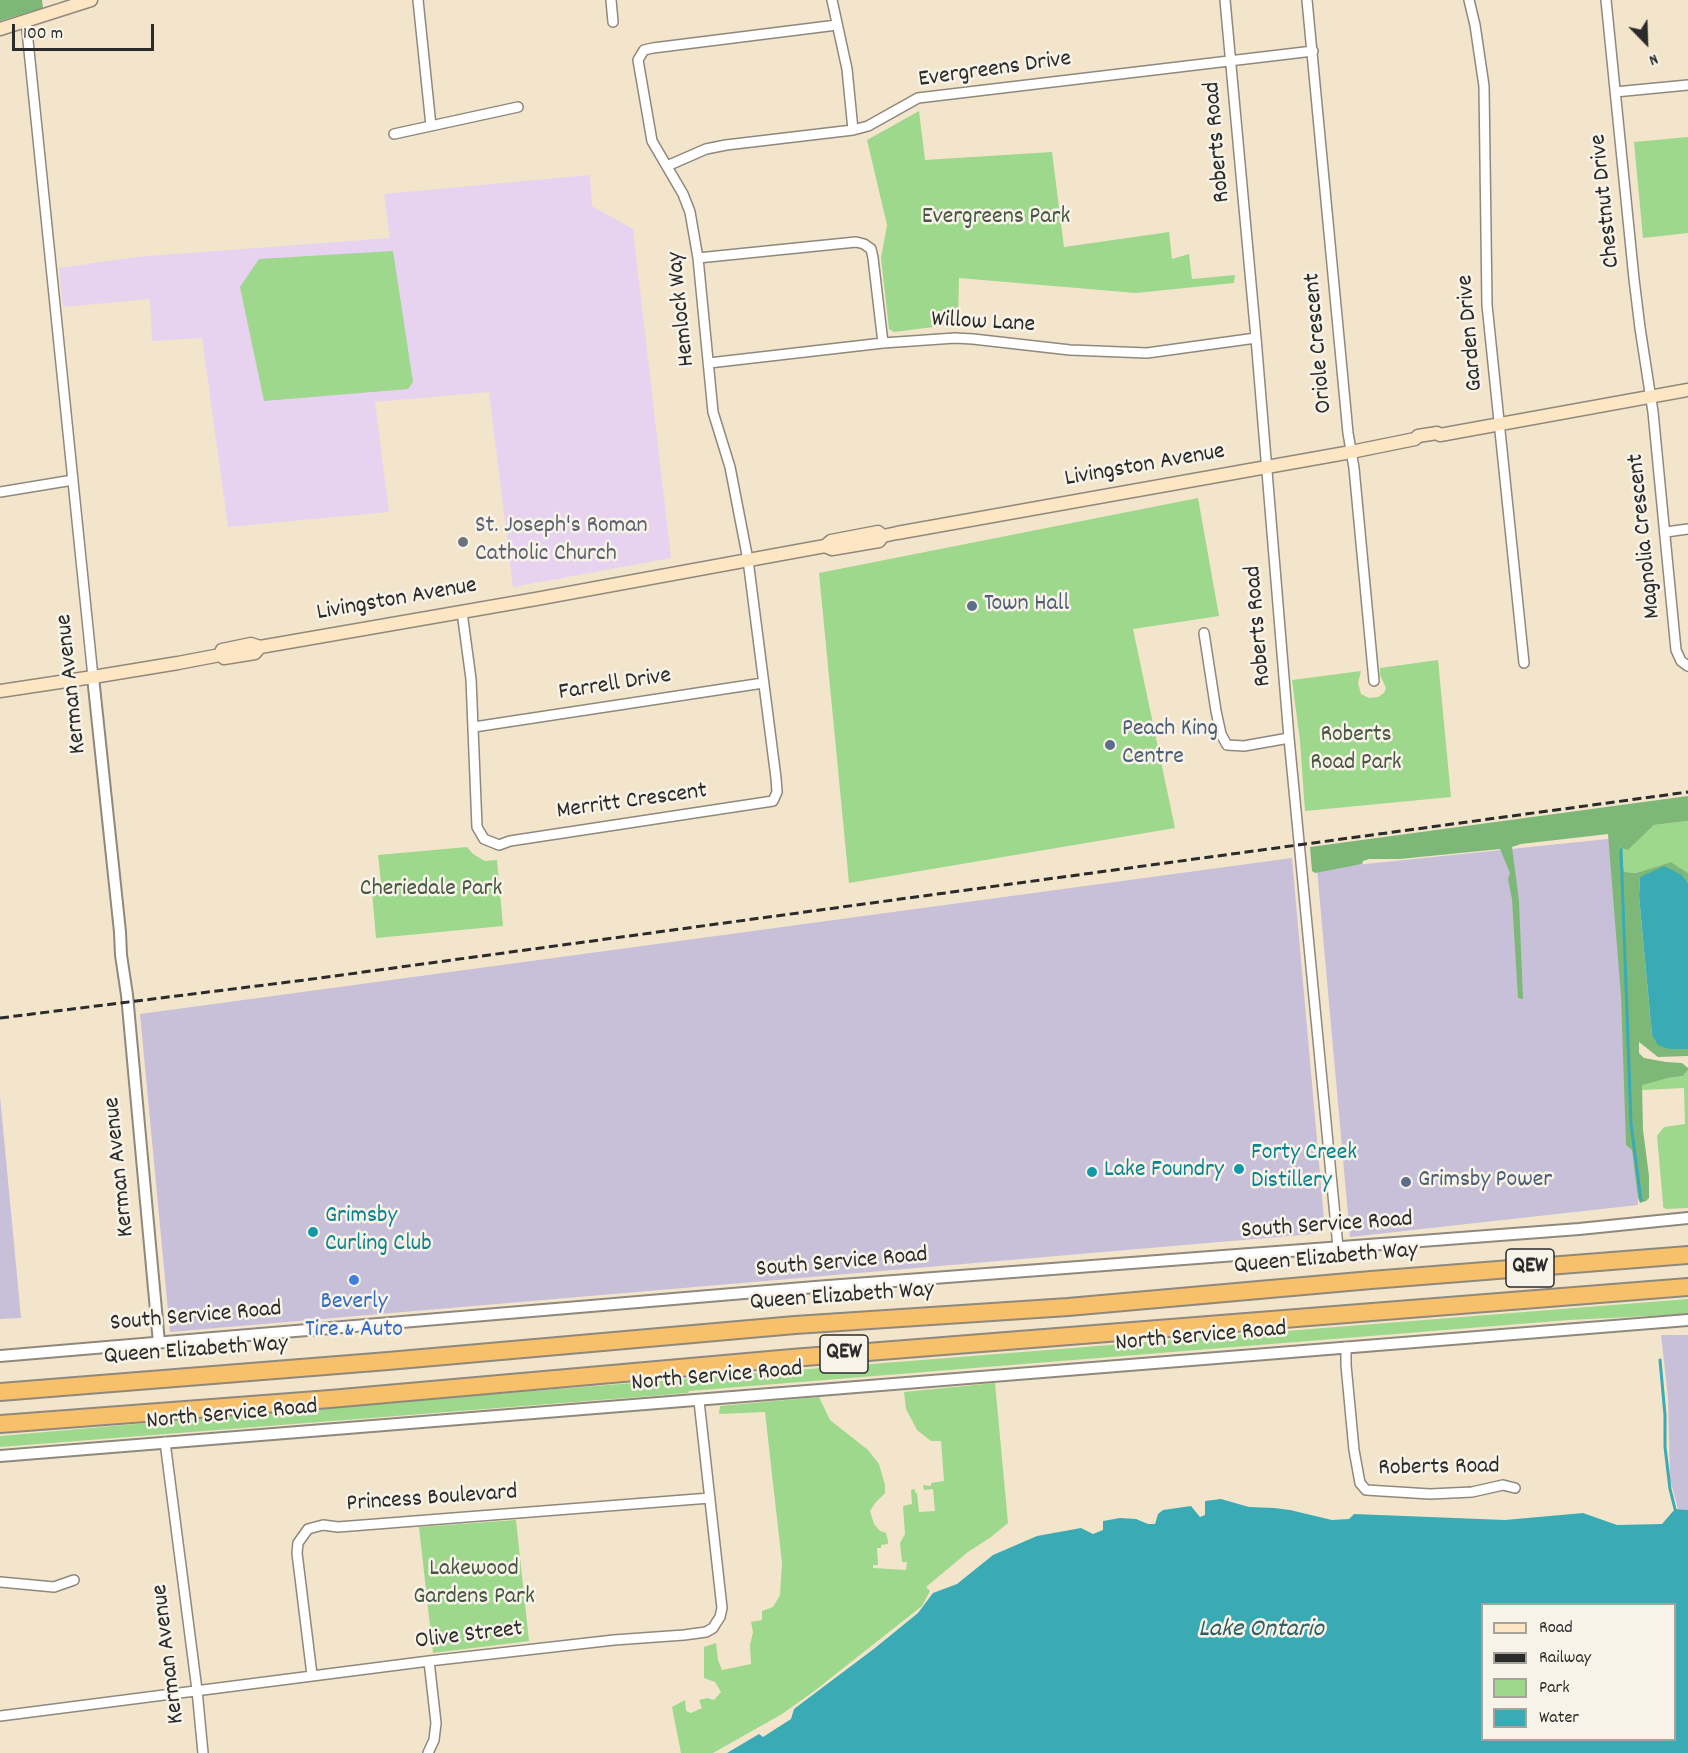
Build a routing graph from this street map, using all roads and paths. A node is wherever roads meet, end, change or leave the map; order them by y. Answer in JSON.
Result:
{"nodes":[{"id":1,"x":91,"y":0,"type":"edge"},
{"id":2,"x":418,"y":0,"type":"edge"},
{"id":3,"x":611,"y":0,"type":"edge"},
{"id":4,"x":832,"y":0,"type":"edge"},
{"id":5,"x":1225,"y":0,"type":"edge"},
{"id":6,"x":1307,"y":0,"type":"edge"},
{"id":7,"x":1469,"y":0,"type":"edge"},
{"id":8,"x":1606,"y":0,"type":"edge"},
{"id":9,"x":26,"y":21,"type":"junction"},
{"id":10,"x":613,"y":22,"type":"dead end"},
{"id":11,"x":837,"y":25,"type":"junction"},
{"id":12,"x":0,"y":29,"type":"edge"},
{"id":13,"x":1312,"y":51,"type":"junction"},
{"id":14,"x":1230,"y":61,"type":"junction"},
{"id":15,"x":1688,"y":85,"type":"edge"},
{"id":16,"x":1615,"y":92,"type":"junction"},
{"id":17,"x":518,"y":107,"type":"dead end"},
{"id":18,"x":430,"y":126,"type":"junction"},
{"id":19,"x":853,"y":130,"type":"junction"},
{"id":20,"x":394,"y":134,"type":"dead end"},
{"id":21,"x":667,"y":166,"type":"junction"},
{"id":22,"x":698,"y":258,"type":"junction"},
{"id":23,"x":1256,"y":338,"type":"junction"},
{"id":24,"x":883,"y":343,"type":"junction"},
{"id":25,"x":709,"y":363,"type":"junction"},
{"id":26,"x":1688,"y":390,"type":"edge"},
{"id":27,"x":1651,"y":397,"type":"junction"},
{"id":28,"x":1499,"y":424,"type":"junction"},
{"id":29,"x":1351,"y":452,"type":"junction"},
{"id":30,"x":1266,"y":467,"type":"junction"},
{"id":31,"x":73,"y":480,"type":"junction"},
{"id":32,"x":0,"y":492,"type":"edge"},
{"id":33,"x":1688,"y":529,"type":"edge"},
{"id":34,"x":1666,"y":532,"type":"junction"},
{"id":35,"x":748,"y":560,"type":"junction"},
{"id":36,"x":462,"y":612,"type":"junction"},
{"id":37,"x":1204,"y":633,"type":"dead end"},
{"id":38,"x":1524,"y":663,"type":"dead end"},
{"id":39,"x":1688,"y":666,"type":"edge"},
{"id":40,"x":93,"y":677,"type":"junction"},
{"id":41,"x":1374,"y":681,"type":"dead end"},
{"id":42,"x":763,"y":683,"type":"junction"},
{"id":43,"x":0,"y":691,"type":"edge"},
{"id":44,"x":474,"y":727,"type":"junction"},
{"id":45,"x":1289,"y":738,"type":"junction"},
{"id":46,"x":1688,"y":1218,"type":"edge"},
{"id":47,"x":1338,"y":1247,"type":"junction"},
{"id":48,"x":1688,"y":1255,"type":"edge"},
{"id":49,"x":1688,"y":1287,"type":"edge"},
{"id":50,"x":1688,"y":1320,"type":"edge"},
{"id":51,"x":159,"y":1343,"type":"junction"},
{"id":52,"x":1346,"y":1347,"type":"junction"},
{"id":53,"x":0,"y":1356,"type":"edge"},
{"id":54,"x":0,"y":1392,"type":"edge"},
{"id":55,"x":699,"y":1401,"type":"junction"},
{"id":56,"x":0,"y":1424,"type":"edge"},
{"id":57,"x":165,"y":1442,"type":"junction"},
{"id":58,"x":0,"y":1456,"type":"edge"},
{"id":59,"x":1515,"y":1488,"type":"dead end"},
{"id":60,"x":710,"y":1497,"type":"junction"},
{"id":61,"x":74,"y":1580,"type":"dead end"},
{"id":62,"x":0,"y":1582,"type":"edge"},
{"id":63,"x":429,"y":1661,"type":"junction"},
{"id":64,"x":312,"y":1675,"type":"junction"},
{"id":65,"x":197,"y":1690,"type":"junction"},
{"id":66,"x":0,"y":1716,"type":"edge"},
{"id":67,"x":203,"y":1753,"type":"edge"},
{"id":68,"x":428,"y":1753,"type":"edge"}],
"edges":[{"from":1,"to":9,"type":"main road"},
{"from":2,"to":18,"type":"street"},
{"from":3,"to":10,"type":"street"},
{"from":4,"to":11,"type":"street"},
{"from":5,"to":14,"type":"street","name":"Roberts Road"},
{"from":6,"to":13,"type":"street","name":"Oriole Crescent"},
{"from":7,"to":28,"type":"street","name":"Garden Drive"},
{"from":8,"to":16,"type":"street","name":"Chestnut Drive"},
{"from":9,"to":12,"type":"main road"},
{"from":9,"to":31,"type":"street","name":"Kerman Avenue"},
{"from":11,"to":19,"type":"street"},
{"from":11,"to":21,"type":"street","name":"Hemlock Way"},
{"from":13,"to":14,"type":"street","name":"Evergreens Drive"},
{"from":13,"to":29,"type":"street","name":"Oriole Crescent"},
{"from":14,"to":19,"type":"street","name":"Evergreens Drive"},
{"from":14,"to":23,"type":"street","name":"Roberts Road"},
{"from":15,"to":16,"type":"street"},
{"from":16,"to":27,"type":"street","name":"Chestnut Drive"},
{"from":17,"to":18,"type":"street"},
{"from":18,"to":20,"type":"street"},
{"from":19,"to":21,"type":"street","name":"Evergreens Drive"},
{"from":21,"to":22,"type":"street","name":"Hemlock Way"},
{"from":22,"to":24,"type":"street"},
{"from":22,"to":25,"type":"street","name":"Hemlock Way"},
{"from":23,"to":24,"type":"street","name":"Willow Lane"},
{"from":23,"to":30,"type":"street","name":"Roberts Road"},
{"from":24,"to":25,"type":"street","name":"Willow Lane"},
{"from":25,"to":35,"type":"street","name":"Hemlock Way"},
{"from":26,"to":27,"type":"main road","name":"Livingston Avenue"},
{"from":27,"to":28,"type":"main road","name":"Livingston Avenue"},
{"from":27,"to":34,"type":"street","name":"Magnolia Crescent"},
{"from":28,"to":29,"type":"main road","name":"Livingston Avenue"},
{"from":28,"to":38,"type":"street","name":"Garden Drive"},
{"from":29,"to":30,"type":"main road","name":"Livingston Avenue"},
{"from":29,"to":41,"type":"street","name":"Oriole Crescent"},
{"from":30,"to":35,"type":"main road","name":"Livingston Avenue"},
{"from":30,"to":45,"type":"street","name":"Roberts Road"},
{"from":31,"to":32,"type":"street"},
{"from":31,"to":40,"type":"street","name":"Kerman Avenue"},
{"from":33,"to":34,"type":"street"},
{"from":34,"to":39,"type":"street","name":"Magnolia Crescent"},
{"from":35,"to":36,"type":"main road","name":"Livingston Avenue"},
{"from":35,"to":42,"type":"street","name":"Merritt Crescent"},
{"from":36,"to":40,"type":"main road","name":"Livingston Avenue"},
{"from":36,"to":44,"type":"street","name":"Merritt Crescent"},
{"from":37,"to":45,"type":"street"},
{"from":40,"to":43,"type":"main road","name":"Livingston Avenue"},
{"from":40,"to":51,"type":"street","name":"Kerman Avenue"},
{"from":42,"to":44,"type":"street","name":"Farrell Drive"},
{"from":42,"to":44,"type":"street","name":"Merritt Crescent"},
{"from":45,"to":47,"type":"street","name":"Roberts Road"},
{"from":46,"to":47,"type":"street","name":"South Service Road"},
{"from":47,"to":51,"type":"street","name":"South Service Road"},
{"from":48,"to":54,"type":"highway","name":"Queen Elizabeth Way","number":"QEW"},
{"from":49,"to":56,"type":"highway","number":"QEW"},
{"from":50,"to":52,"type":"street","name":"North Service Road"},
{"from":51,"to":53,"type":"street","name":"South Service Road"},
{"from":52,"to":55,"type":"street","name":"North Service Road"},
{"from":52,"to":59,"type":"street","name":"Roberts Road"},
{"from":55,"to":57,"type":"street","name":"North Service Road"},
{"from":55,"to":60,"type":"street","name":"Olive Street"},
{"from":57,"to":58,"type":"street","name":"North Service Road"},
{"from":57,"to":65,"type":"street","name":"Kerman Avenue"},
{"from":60,"to":63,"type":"street","name":"Olive Street"},
{"from":60,"to":64,"type":"street","name":"Princess Boulevard"},
{"from":61,"to":62,"type":"street"},
{"from":63,"to":64,"type":"street","name":"Olive Street"},
{"from":63,"to":68,"type":"street"},
{"from":64,"to":65,"type":"street","name":"Olive Street"},
{"from":65,"to":66,"type":"street","name":"Olive Street"},
{"from":65,"to":67,"type":"street","name":"Kerman Avenue"}]}
